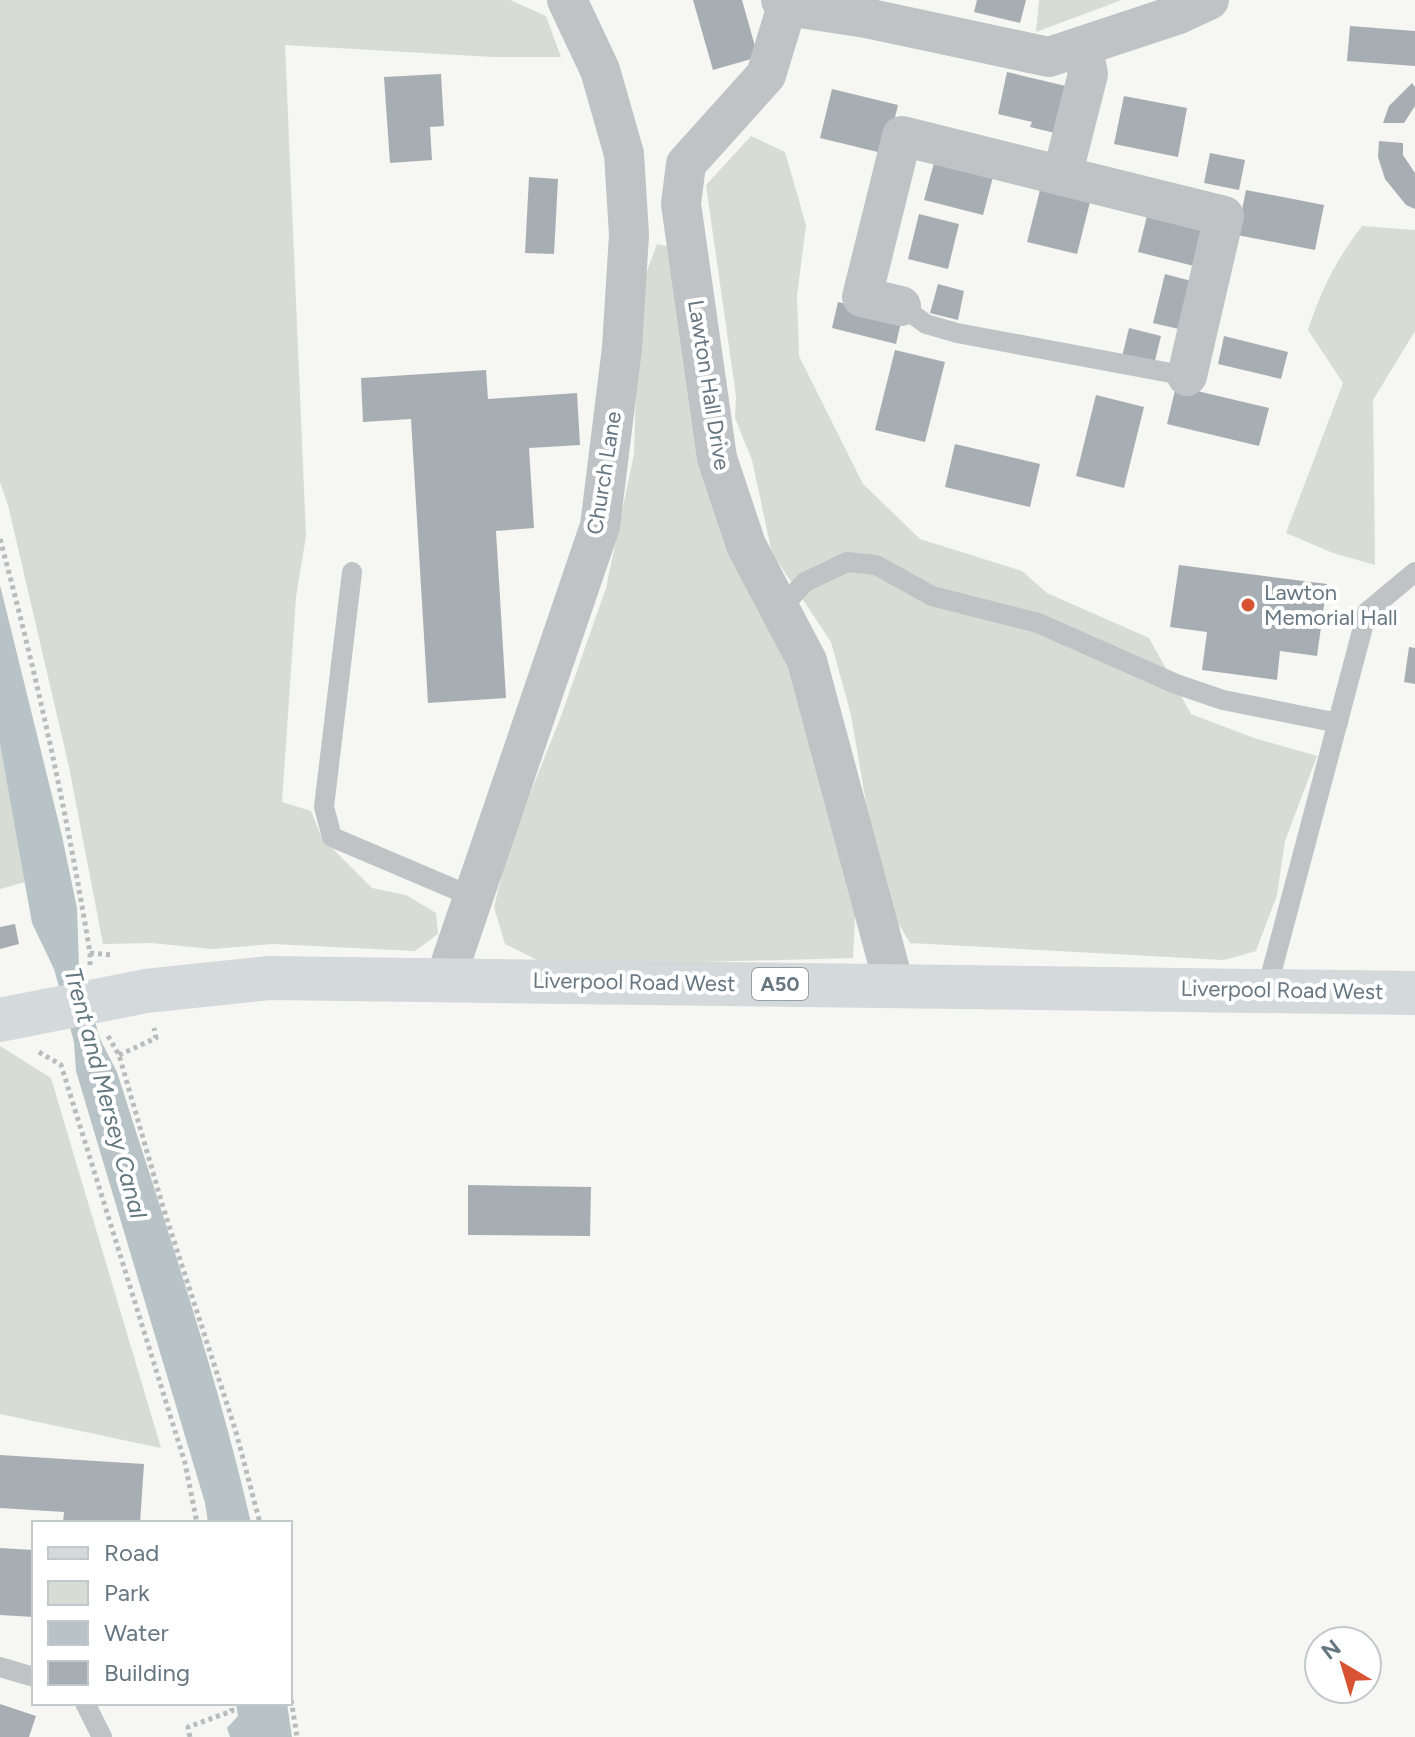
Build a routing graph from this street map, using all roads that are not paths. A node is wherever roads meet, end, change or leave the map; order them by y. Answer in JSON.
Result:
{"nodes":[{"id":1,"x":567,"y":0,"type":"edge"},
{"id":2,"x":1209,"y":0,"type":"edge"},
{"id":3,"x":784,"y":3,"type":"edge"},
{"id":4,"x":1082,"y":46,"type":"junction"},
{"id":5,"x":1062,"y":176,"type":"junction"},
{"id":6,"x":681,"y":204,"type":"junction"},
{"id":7,"x":629,"y":235,"type":"junction"},
{"id":8,"x":901,"y":306,"type":"joint"},
{"id":9,"x":1187,"y":376,"type":"joint"},
{"id":10,"x":352,"y":572,"type":"dead end"},
{"id":11,"x":1415,"y":572,"type":"edge"},
{"id":12,"x":779,"y":610,"type":"junction"},
{"id":13,"x":1338,"y":723,"type":"junction"},
{"id":14,"x":473,"y":897,"type":"junction"},
{"id":15,"x":445,"y":980,"type":"junction"},
{"id":16,"x":894,"y":985,"type":"junction"},
{"id":17,"x":1267,"y":989,"type":"junction"},
{"id":18,"x":1415,"y":993,"type":"edge"},
{"id":19,"x":9,"y":1018,"type":"edge"},
{"id":20,"x":0,"y":1667,"type":"edge"},
{"id":21,"x":32,"y":1676,"type":"edge"},
{"id":22,"x":86,"y":1705,"type":"edge"},
{"id":23,"x":102,"y":1737,"type":"edge"}],
"edges":[{"from":1,"to":7,"type":"street","name":"Church Lane"},
{"from":2,"to":4,"type":"street"},
{"from":3,"to":4,"type":"street"},
{"from":3,"to":6,"type":"street","name":"Lawton Hall Drive"},
{"from":4,"to":5,"type":"street"},
{"from":5,"to":8,"type":"street"},
{"from":5,"to":9,"type":"street"},
{"from":6,"to":7,"type":"street"},
{"from":6,"to":12,"type":"street","name":"Lawton Hall Drive"},
{"from":7,"to":14,"type":"street","name":"Church Lane"},
{"from":8,"to":9,"type":"lane"},
{"from":10,"to":14,"type":"lane"},
{"from":11,"to":13,"type":"lane"},
{"from":12,"to":13,"type":"lane"},
{"from":12,"to":16,"type":"street","name":"Lawton Hall Drive"},
{"from":13,"to":17,"type":"lane"},
{"from":14,"to":15,"type":"street","name":"Church Lane"},
{"from":15,"to":16,"type":"main road","name":"Liverpool Road West","number":"A50"},
{"from":15,"to":19,"type":"main road","name":"Liverpool Road West","number":"A50"},
{"from":16,"to":17,"type":"main road","name":"Liverpool Road West","number":"A50"},
{"from":17,"to":18,"type":"main road","name":"Liverpool Road West","number":"A50"},
{"from":20,"to":21,"type":"lane"},
{"from":22,"to":23,"type":"lane"}]}
